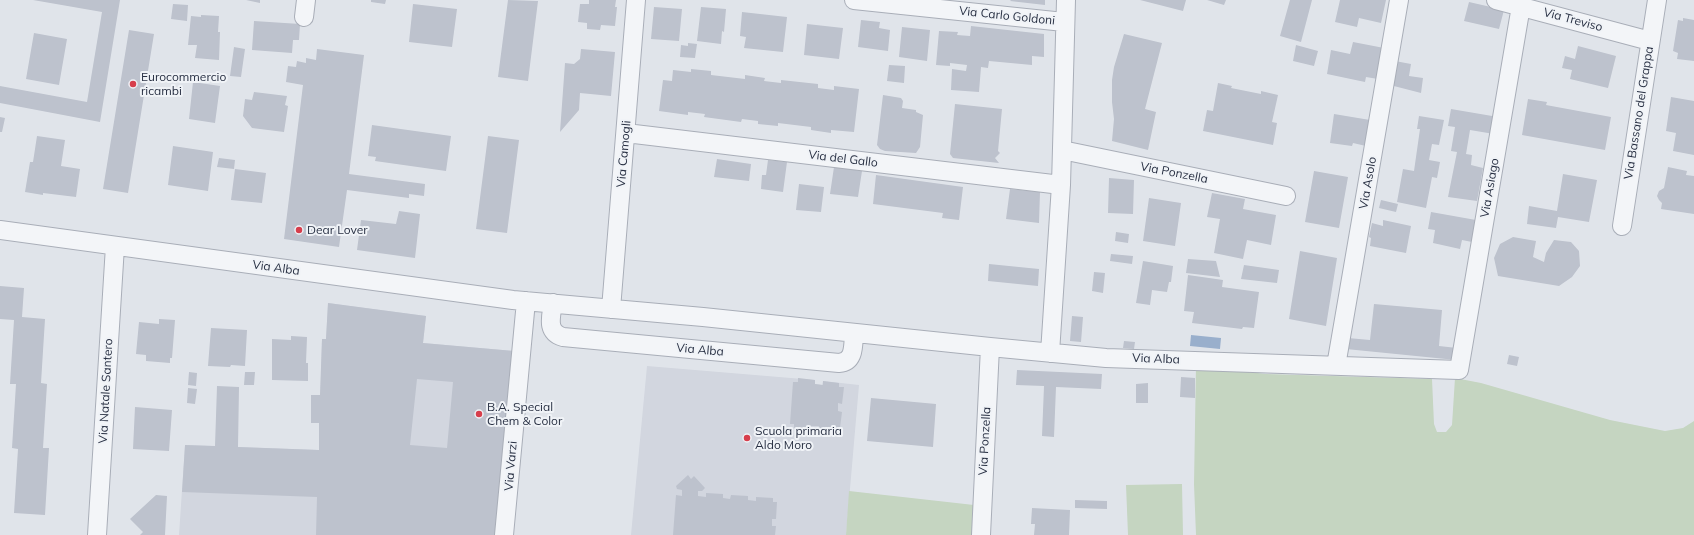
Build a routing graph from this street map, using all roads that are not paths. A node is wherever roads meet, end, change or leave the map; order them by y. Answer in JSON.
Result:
{"nodes":[{"id":1,"x":636,"y":0,"type":"edge"},
{"id":2,"x":854,"y":0,"type":"edge"},
{"id":3,"x":1066,"y":0,"type":"edge"},
{"id":4,"x":1399,"y":0,"type":"edge"},
{"id":5,"x":1496,"y":0,"type":"edge"},
{"id":6,"x":1657,"y":0,"type":"edge"},
{"id":7,"x":1521,"y":6,"type":"junction"},
{"id":8,"x":1064,"y":22,"type":"junction"},
{"id":9,"x":1650,"y":41,"type":"junction"},
{"id":10,"x":626,"y":133,"type":"junction"},
{"id":11,"x":1062,"y":150,"type":"junction"},
{"id":12,"x":1061,"y":185,"type":"junction"},
{"id":13,"x":1286,"y":196,"type":"dead end"},
{"id":14,"x":1622,"y":226,"type":"dead end"},
{"id":15,"x":0,"y":230,"type":"edge"},
{"id":16,"x":115,"y":246,"type":"junction"},
{"id":17,"x":526,"y":301,"type":"junction"},
{"id":18,"x":552,"y":303,"type":"junction"},
{"id":19,"x":611,"y":309,"type":"junction"},
{"id":20,"x":854,"y":333,"type":"junction"},
{"id":21,"x":990,"y":347,"type":"junction"},
{"id":22,"x":1050,"y":353,"type":"junction"},
{"id":23,"x":1336,"y":366,"type":"junction"},
{"id":24,"x":1459,"y":370,"type":"joint"},
{"id":25,"x":97,"y":535,"type":"edge"},
{"id":26,"x":504,"y":535,"type":"edge"},
{"id":27,"x":981,"y":535,"type":"edge"}],
"edges":[{"from":1,"to":10,"type":"street","name":"Via Camogli"},
{"from":2,"to":8,"type":"street","name":"Via Carlo Goldoni"},
{"from":3,"to":8,"type":"street"},
{"from":4,"to":23,"type":"street","name":"Via Asolo"},
{"from":5,"to":7,"type":"street","name":"Via Treviso"},
{"from":6,"to":9,"type":"street","name":"Via Bassano del Grappa"},
{"from":7,"to":9,"type":"street","name":"Via Treviso"},
{"from":7,"to":24,"type":"street","name":"Via Asiago"},
{"from":8,"to":11,"type":"street"},
{"from":9,"to":14,"type":"street","name":"Via Bassano del Grappa"},
{"from":10,"to":12,"type":"street","name":"Via del Gallo"},
{"from":10,"to":19,"type":"street","name":"Via Camogli"},
{"from":11,"to":12,"type":"street"},
{"from":11,"to":13,"type":"street","name":"Via Ponzella"},
{"from":12,"to":22,"type":"street"},
{"from":15,"to":16,"type":"street","name":"Via Alba"},
{"from":16,"to":17,"type":"street","name":"Via Alba"},
{"from":16,"to":25,"type":"street","name":"Via Natale Santero"},
{"from":17,"to":18,"type":"street","name":"Via Alba"},
{"from":17,"to":26,"type":"street","name":"Via Varzi"},
{"from":18,"to":19,"type":"street","name":"Via Alba"},
{"from":18,"to":20,"type":"street","name":"Via Alba"},
{"from":19,"to":20,"type":"street","name":"Via Alba"},
{"from":20,"to":21,"type":"street","name":"Via Alba"},
{"from":21,"to":22,"type":"street","name":"Via Alba"},
{"from":21,"to":27,"type":"street","name":"Via Ponzella"},
{"from":22,"to":23,"type":"street","name":"Via Alba"},
{"from":23,"to":24,"type":"street","name":"Via Alba"}]}
